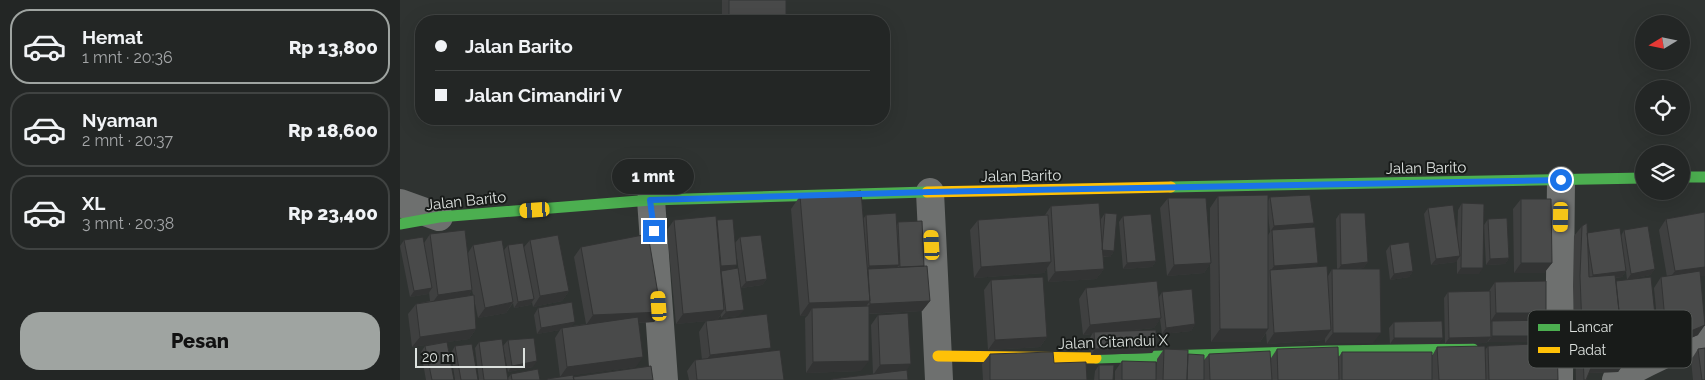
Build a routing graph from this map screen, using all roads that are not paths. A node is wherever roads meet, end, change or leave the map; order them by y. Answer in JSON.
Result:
{"nodes":[{"id":1,"x":1690,"y":177,"type":"edge"},
{"id":2,"x":1705,"y":177,"type":"edge"},
{"id":3,"x":1635,"y":178,"type":"edge"},
{"id":4,"x":1561,"y":180,"type":"junction"},
{"id":5,"x":930,"y":192,"type":"junction"},
{"id":6,"x":650,"y":200,"type":"junction"},
{"id":7,"x":400,"y":202,"type":"edge"},
{"id":8,"x":439,"y":217,"type":"junction"},
{"id":9,"x":400,"y":224,"type":"edge"},
{"id":10,"x":1556,"y":310,"type":"edge"},
{"id":11,"x":1705,"y":340,"type":"edge"},
{"id":12,"x":1692,"y":344,"type":"edge"},
{"id":13,"x":1489,"y":348,"type":"edge"},
{"id":14,"x":938,"y":368,"type":"edge"},
{"id":15,"x":1640,"y":368,"type":"edge"},
{"id":16,"x":664,"y":380,"type":"edge"},
{"id":17,"x":1616,"y":380,"type":"edge"}],
"edges":[{"from":1,"to":2,"type":"street"},
{"from":3,"to":4,"type":"street","name":"Jalan Barito"},
{"from":4,"to":5,"type":"street","name":"Jalan Barito"},
{"from":4,"to":10,"type":"street"},
{"from":5,"to":6,"type":"street","name":"Jalan Barito"},
{"from":5,"to":14,"type":"street"},
{"from":6,"to":8,"type":"street","name":"Jalan Barito"},
{"from":6,"to":16,"type":"street"},
{"from":7,"to":8,"type":"street"},
{"from":8,"to":9,"type":"street","name":"Jalan Barito"},
{"from":11,"to":12,"type":"street"},
{"from":13,"to":14,"type":"street","name":"Jalan Citandui X"},
{"from":15,"to":17,"type":"street"}]}
